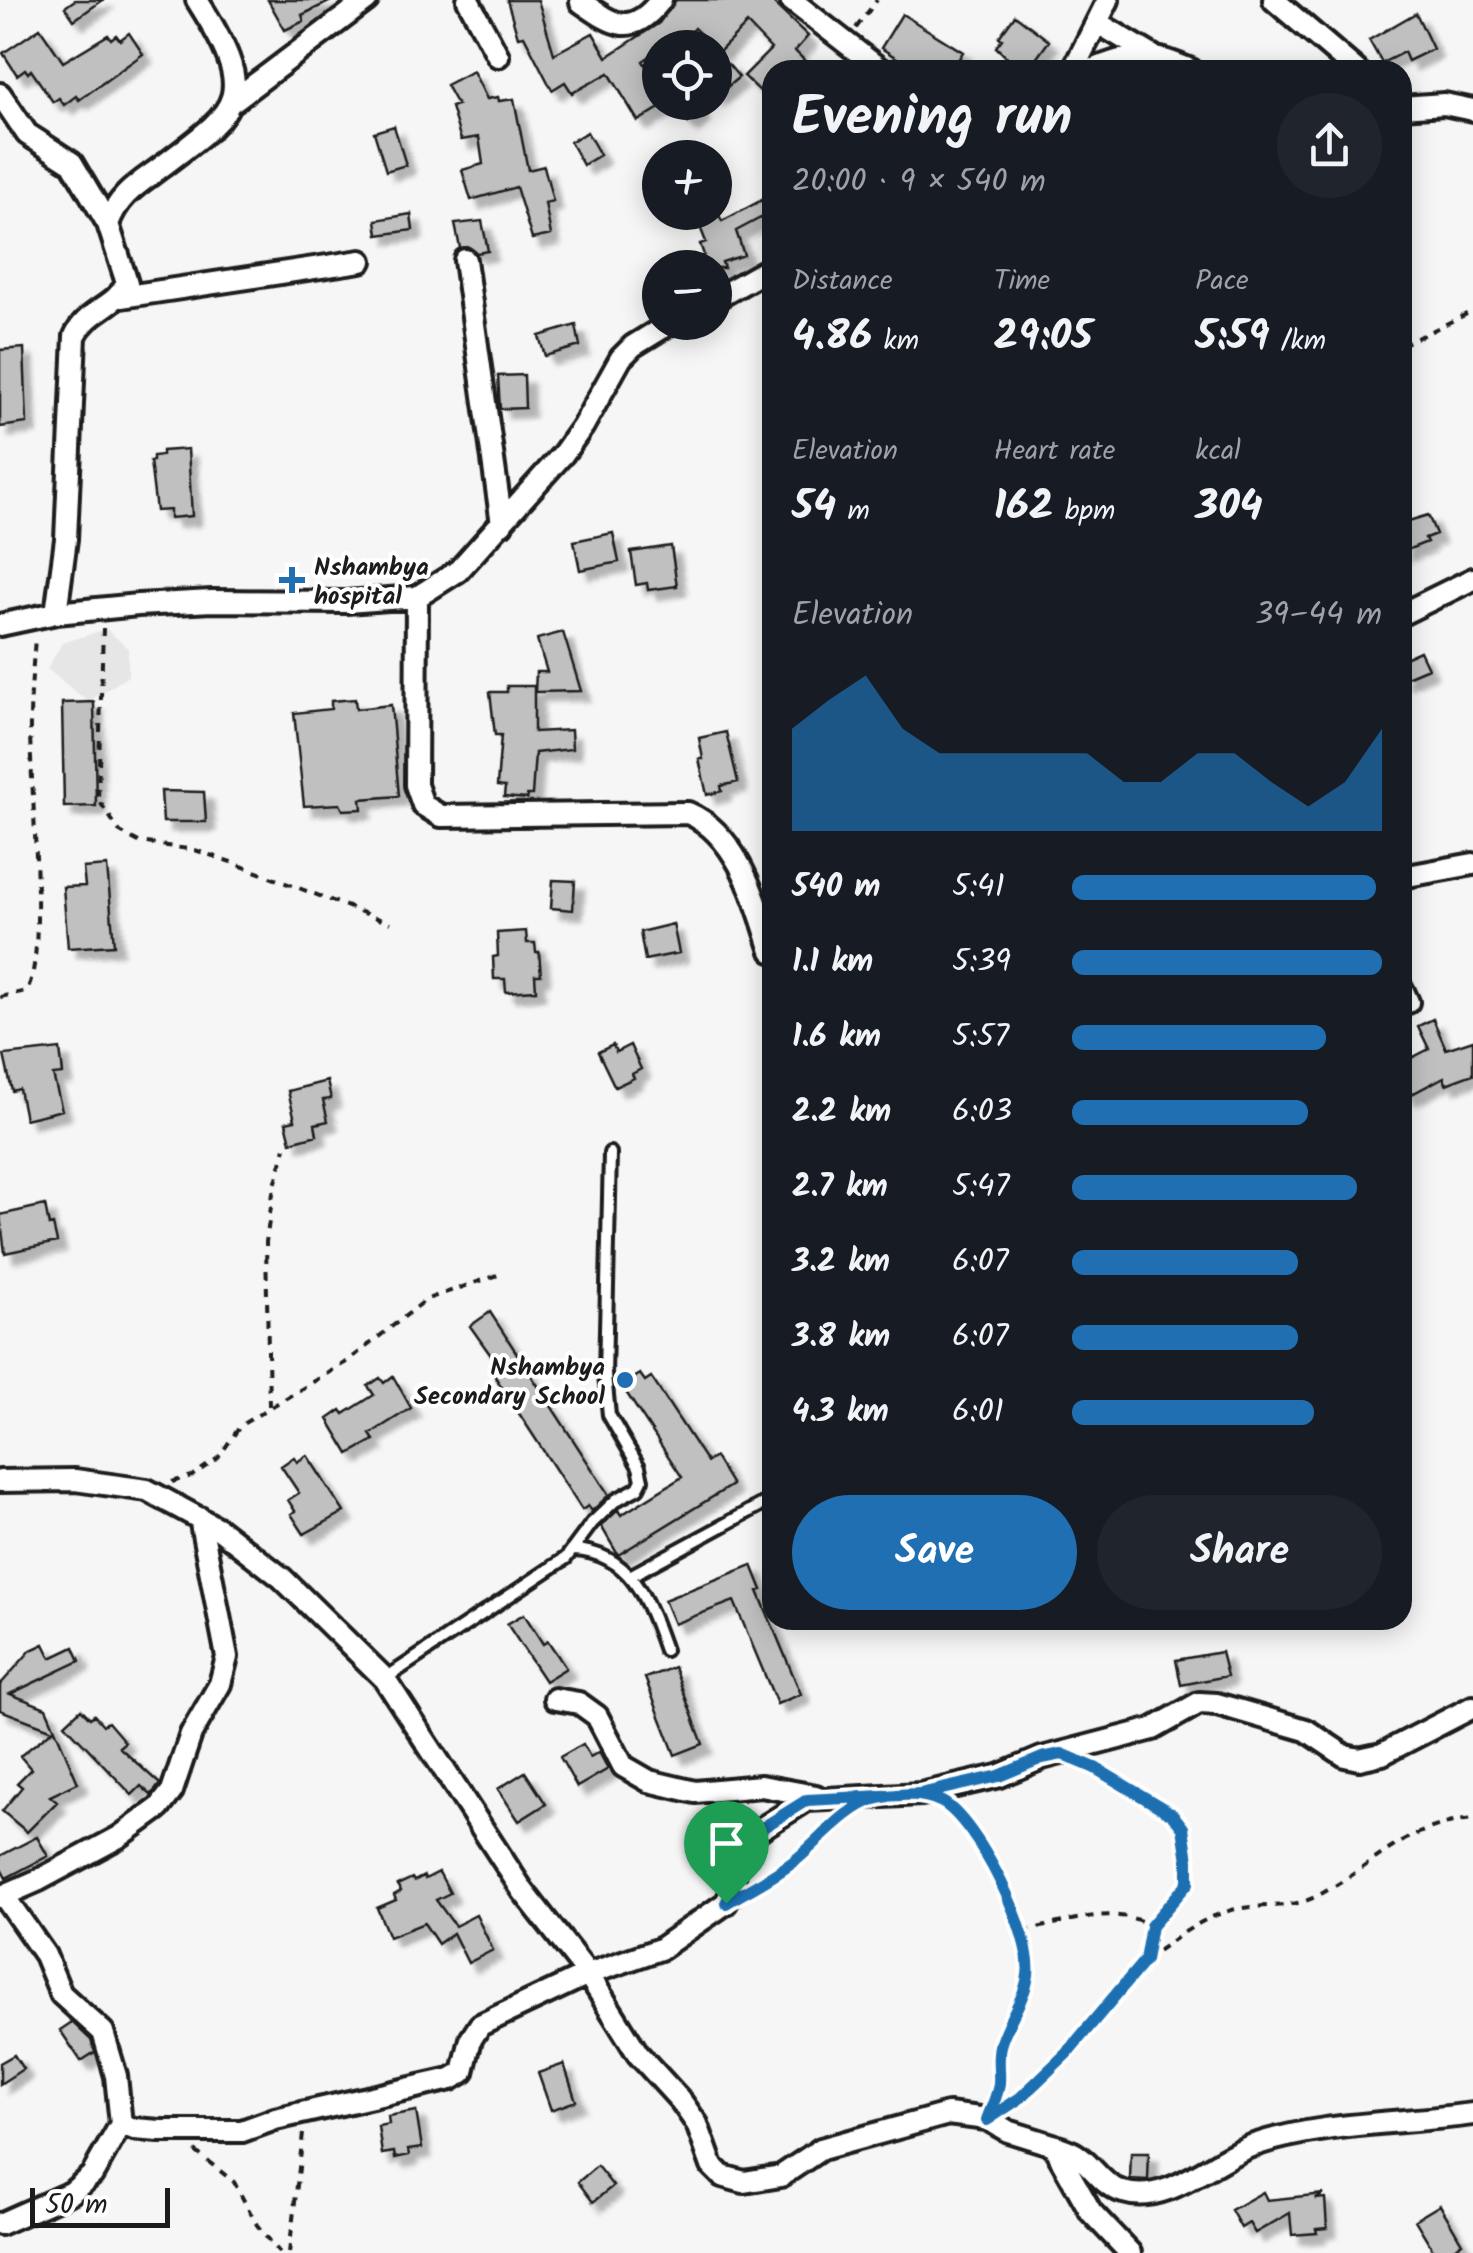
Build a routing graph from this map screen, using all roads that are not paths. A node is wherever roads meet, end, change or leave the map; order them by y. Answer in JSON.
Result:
{"nodes":[{"id":1,"x":197,"y":0,"type":"edge"},
{"id":2,"x":367,"y":0,"type":"edge"},
{"id":3,"x":468,"y":0,"type":"edge"},
{"id":4,"x":661,"y":0,"type":"edge"},
{"id":5,"x":791,"y":0,"type":"edge"},
{"id":6,"x":1108,"y":0,"type":"edge"},
{"id":7,"x":1274,"y":0,"type":"edge"},
{"id":8,"x":580,"y":2,"type":"edge"},
{"id":9,"x":1098,"y":23,"type":"junction"},
{"id":10,"x":498,"y":56,"type":"dead end"},
{"id":11,"x":1153,"y":56,"type":"junction"},
{"id":12,"x":868,"y":60,"type":"edge"},
{"id":13,"x":1078,"y":60,"type":"edge"},
{"id":14,"x":1122,"y":60,"type":"edge"},
{"id":15,"x":1170,"y":60,"type":"edge"},
{"id":16,"x":1344,"y":60,"type":"edge"},
{"id":17,"x":0,"y":94,"type":"edge"},
{"id":18,"x":233,"y":101,"type":"junction"},
{"id":19,"x":1412,"y":106,"type":"edge"},
{"id":20,"x":1473,"y":110,"type":"edge"},
{"id":21,"x":108,"y":224,"type":"junction"},
{"id":22,"x":465,"y":260,"type":"dead end"},
{"id":23,"x":361,"y":261,"type":"dead end"},
{"id":24,"x":762,"y":273,"type":"edge"},
{"id":25,"x":732,"y":289,"type":"edge"},
{"id":26,"x":121,"y":297,"type":"junction"},
{"id":27,"x":643,"y":340,"type":"edge"},
{"id":28,"x":502,"y":524,"type":"junction"},
{"id":29,"x":1473,"y":578,"type":"edge"},
{"id":30,"x":417,"y":598,"type":"junction"},
{"id":31,"x":1412,"y":609,"type":"edge"},
{"id":32,"x":46,"y":615,"type":"junction"},
{"id":33,"x":0,"y":624,"type":"edge"},
{"id":34,"x":1473,"y":864,"type":"edge"},
{"id":35,"x":1412,"y":875,"type":"edge"},
{"id":36,"x":762,"y":926,"type":"edge"},
{"id":37,"x":610,"y":1152,"type":"dead end"},
{"id":38,"x":0,"y":1480,"type":"edge"},
{"id":39,"x":762,"y":1504,"type":"edge"},
{"id":40,"x":200,"y":1518,"type":"junction"},
{"id":41,"x":574,"y":1550,"type":"junction"},
{"id":42,"x":630,"y":1576,"type":"junction"},
{"id":43,"x":665,"y":1650,"type":"dead end"},
{"id":44,"x":385,"y":1679,"type":"junction"},
{"id":45,"x":555,"y":1699,"type":"dead end"},
{"id":46,"x":1473,"y":1707,"type":"edge"},
{"id":47,"x":823,"y":1798,"type":"junction"},
{"id":48,"x":2,"y":1896,"type":"edge"},
{"id":49,"x":588,"y":1974,"type":"junction"},
{"id":50,"x":1473,"y":2114,"type":"edge"},
{"id":51,"x":122,"y":2124,"type":"junction"},
{"id":52,"x":1053,"y":2145,"type":"junction"},
{"id":53,"x":0,"y":2224,"type":"edge"},
{"id":54,"x":1130,"y":2253,"type":"edge"}],
"edges":[{"from":1,"to":18,"type":"street"},
{"from":2,"to":18,"type":"street"},
{"from":3,"to":10,"type":"street"},
{"from":4,"to":8,"type":"street"},
{"from":5,"to":12,"type":"street"},
{"from":6,"to":9,"type":"street"},
{"from":7,"to":16,"type":"street"},
{"from":9,"to":11,"type":"street"},
{"from":9,"to":13,"type":"street"},
{"from":11,"to":14,"type":"street"},
{"from":11,"to":15,"type":"street"},
{"from":17,"to":21,"type":"street"},
{"from":18,"to":21,"type":"street"},
{"from":19,"to":20,"type":"street"},
{"from":21,"to":26,"type":"street"},
{"from":22,"to":28,"type":"street"},
{"from":23,"to":26,"type":"street"},
{"from":24,"to":25,"type":"street"},
{"from":26,"to":32,"type":"street"},
{"from":27,"to":28,"type":"street"},
{"from":28,"to":30,"type":"street"},
{"from":29,"to":31,"type":"street"},
{"from":30,"to":32,"type":"street"},
{"from":30,"to":36,"type":"street"},
{"from":32,"to":33,"type":"street"},
{"from":34,"to":35,"type":"street"},
{"from":37,"to":41,"type":"lane"},
{"from":38,"to":40,"type":"street"},
{"from":39,"to":42,"type":"lane"},
{"from":40,"to":44,"type":"street"},
{"from":40,"to":48,"type":"street"},
{"from":41,"to":42,"type":"lane"},
{"from":41,"to":44,"type":"lane"},
{"from":42,"to":43,"type":"lane"},
{"from":44,"to":49,"type":"street"},
{"from":45,"to":47,"type":"street"},
{"from":46,"to":47,"type":"street"},
{"from":47,"to":49,"type":"street"},
{"from":48,"to":51,"type":"street"},
{"from":49,"to":51,"type":"street"},
{"from":49,"to":52,"type":"street"},
{"from":50,"to":52,"type":"street"},
{"from":51,"to":53,"type":"street"},
{"from":52,"to":54,"type":"street"}]}
